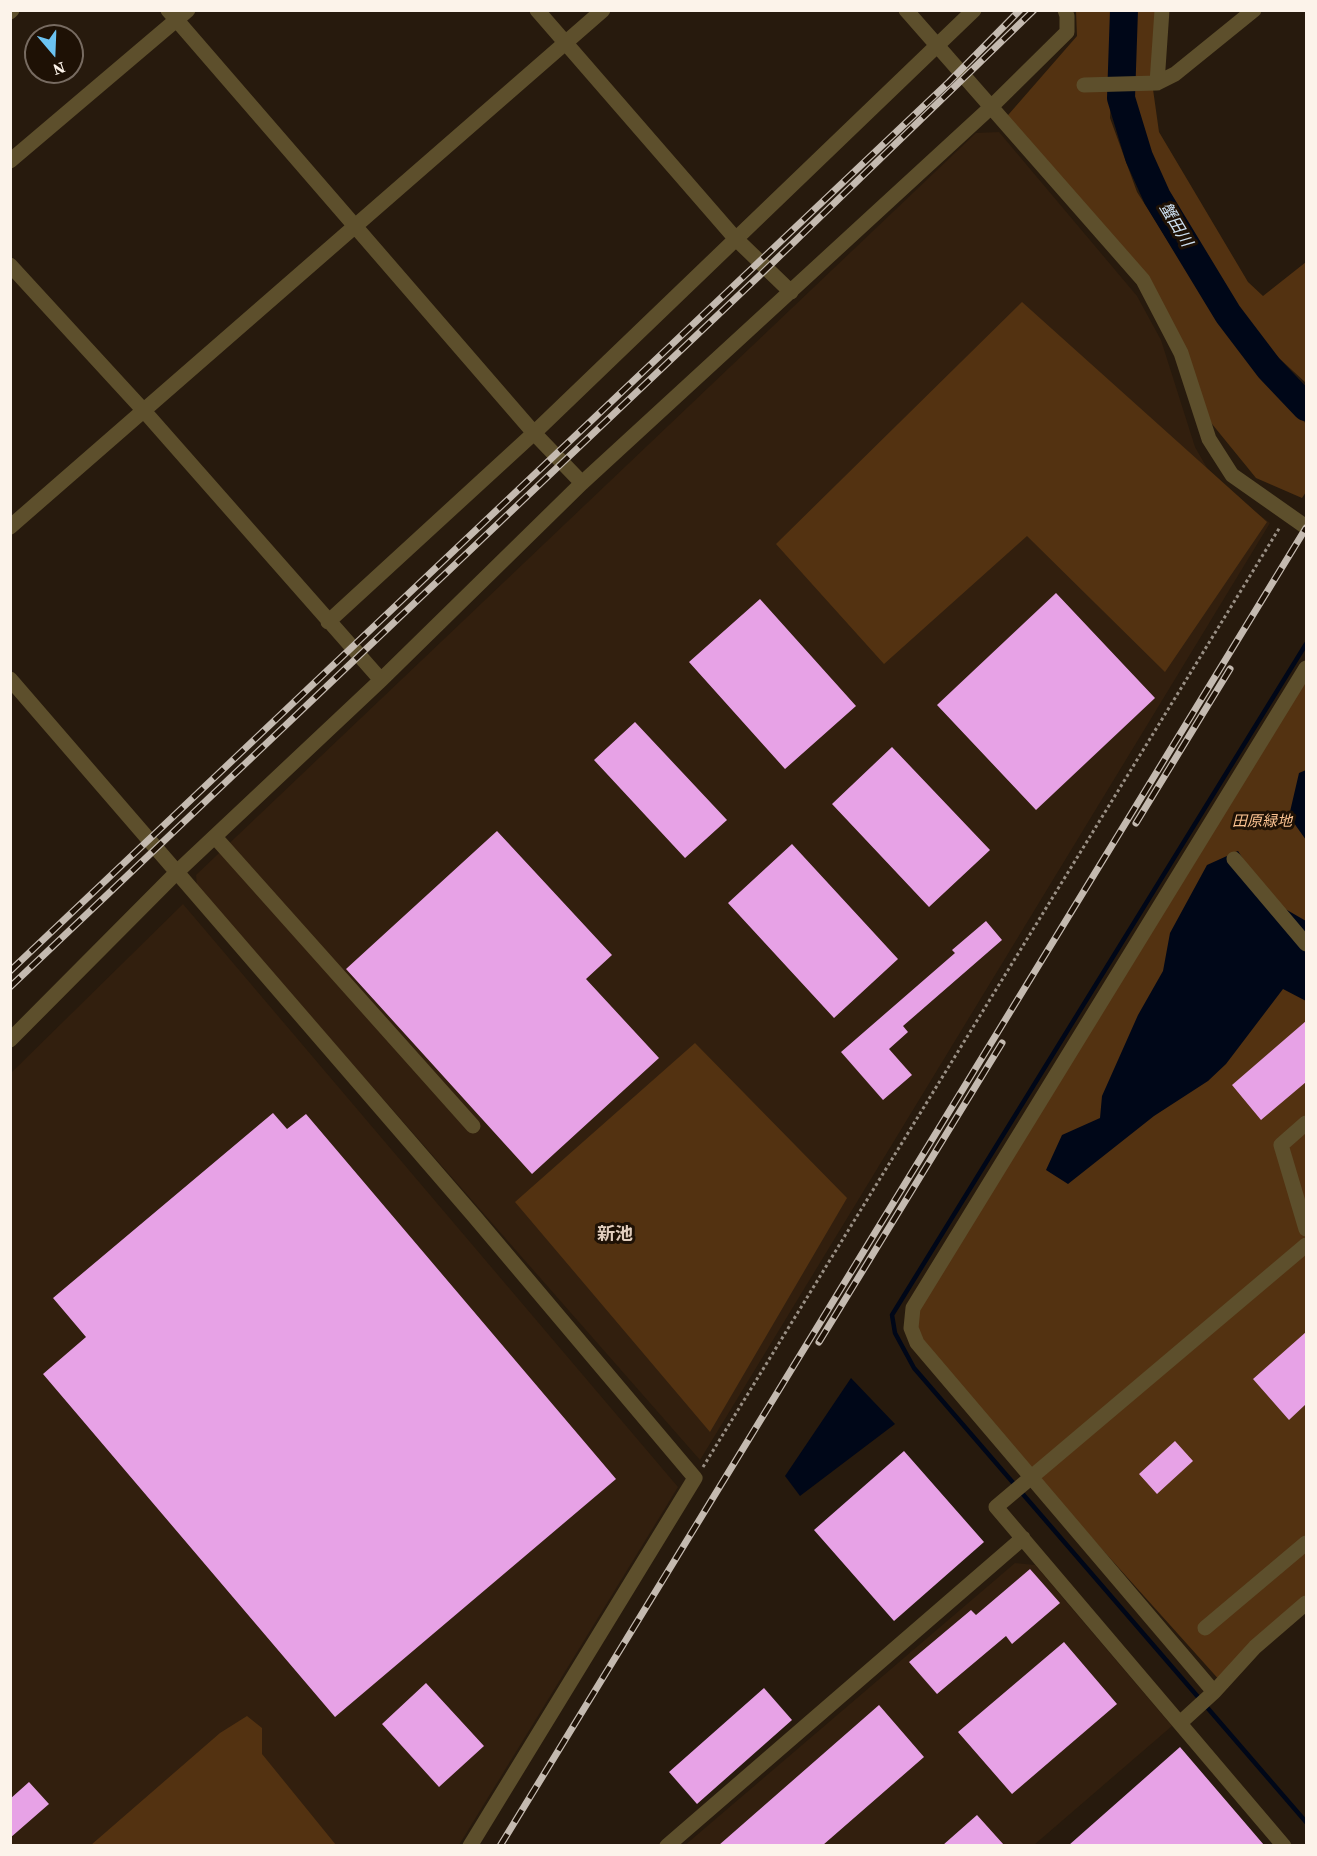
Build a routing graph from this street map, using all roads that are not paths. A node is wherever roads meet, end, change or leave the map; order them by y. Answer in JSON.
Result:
{"nodes":[{"id":1,"x":188,"y":10,"type":"edge"},
{"id":2,"x":537,"y":10,"type":"edge"},
{"id":3,"x":603,"y":10,"type":"edge"},
{"id":4,"x":906,"y":10,"type":"edge"},
{"id":5,"x":974,"y":10,"type":"edge"},
{"id":6,"x":1065,"y":10,"type":"edge"},
{"id":7,"x":1162,"y":10,"type":"edge"},
{"id":8,"x":1254,"y":10,"type":"edge"},
{"id":9,"x":171,"y":16,"type":"edge"},
{"id":10,"x":565,"y":43,"type":"junction"},
{"id":11,"x":938,"y":48,"type":"junction"},
{"id":12,"x":1153,"y":84,"type":"junction"},
{"id":13,"x":1084,"y":85,"type":"dead end"},
{"id":14,"x":990,"y":108,"type":"junction"},
{"id":15,"x":10,"y":161,"type":"edge"},
{"id":16,"x":356,"y":229,"type":"junction"},
{"id":17,"x":735,"y":238,"type":"junction"},
{"id":18,"x":10,"y":265,"type":"edge"},
{"id":19,"x":790,"y":292,"type":"junction"},
{"id":20,"x":145,"y":412,"type":"junction"},
{"id":21,"x":534,"y":433,"type":"junction"},
{"id":22,"x":582,"y":483,"type":"junction"},
{"id":23,"x":10,"y":527,"type":"edge"},
{"id":24,"x":1306,"y":527,"type":"edge"},
{"id":25,"x":328,"y":622,"type":"junction"},
{"id":26,"x":1306,"y":668,"type":"edge"},
{"id":27,"x":10,"y":679,"type":"edge"},
{"id":28,"x":381,"y":680,"type":"junction"},
{"id":29,"x":215,"y":837,"type":"junction"},
{"id":30,"x":1234,"y":859,"type":"dead end"},
{"id":31,"x":178,"y":871,"type":"junction"},
{"id":32,"x":1306,"y":944,"type":"edge"},
{"id":33,"x":10,"y":1041,"type":"edge"},
{"id":34,"x":1306,"y":1123,"type":"edge"},
{"id":35,"x":473,"y":1126,"type":"dead end"},
{"id":36,"x":1306,"y":1229,"type":"edge"},
{"id":37,"x":1306,"y":1245,"type":"edge"},
{"id":38,"x":1030,"y":1477,"type":"junction"},
{"id":39,"x":1023,"y":1538,"type":"junction"},
{"id":40,"x":1306,"y":1543,"type":"edge"},
{"id":41,"x":1306,"y":1603,"type":"edge"},
{"id":42,"x":1205,"y":1628,"type":"dead end"},
{"id":43,"x":1214,"y":1692,"type":"junction"},
{"id":44,"x":1180,"y":1723,"type":"junction"},
{"id":45,"x":470,"y":1845,"type":"edge"},
{"id":46,"x":667,"y":1845,"type":"edge"},
{"id":47,"x":1284,"y":1845,"type":"edge"}],
"edges":[{"from":1,"to":9,"type":"street"},
{"from":2,"to":10,"type":"street"},
{"from":3,"to":10,"type":"street"},
{"from":4,"to":11,"type":"street"},
{"from":5,"to":11,"type":"street"},
{"from":6,"to":14,"type":"street"},
{"from":7,"to":12,"type":"street"},
{"from":8,"to":12,"type":"street"},
{"from":9,"to":15,"type":"street"},
{"from":9,"to":16,"type":"street"},
{"from":10,"to":16,"type":"street"},
{"from":10,"to":17,"type":"street"},
{"from":11,"to":14,"type":"street"},
{"from":11,"to":17,"type":"street"},
{"from":12,"to":13,"type":"street"},
{"from":14,"to":19,"type":"street"},
{"from":14,"to":24,"type":"street"},
{"from":16,"to":20,"type":"street"},
{"from":16,"to":21,"type":"street"},
{"from":17,"to":19,"type":"street"},
{"from":17,"to":21,"type":"street"},
{"from":18,"to":20,"type":"street"},
{"from":19,"to":22,"type":"street"},
{"from":20,"to":23,"type":"street"},
{"from":20,"to":25,"type":"street"},
{"from":21,"to":22,"type":"street"},
{"from":21,"to":25,"type":"street"},
{"from":22,"to":28,"type":"street"},
{"from":25,"to":28,"type":"street"},
{"from":26,"to":38,"type":"street"},
{"from":27,"to":31,"type":"street"},
{"from":28,"to":29,"type":"street"},
{"from":29,"to":31,"type":"street"},
{"from":29,"to":35,"type":"street"},
{"from":30,"to":32,"type":"street"},
{"from":31,"to":33,"type":"street"},
{"from":31,"to":45,"type":"street"},
{"from":34,"to":36,"type":"street"},
{"from":37,"to":38,"type":"street"},
{"from":38,"to":39,"type":"street"},
{"from":38,"to":43,"type":"street"},
{"from":39,"to":44,"type":"street"},
{"from":39,"to":46,"type":"street"},
{"from":40,"to":42,"type":"street"},
{"from":41,"to":43,"type":"street"},
{"from":43,"to":44,"type":"street"},
{"from":44,"to":47,"type":"street"}]}
